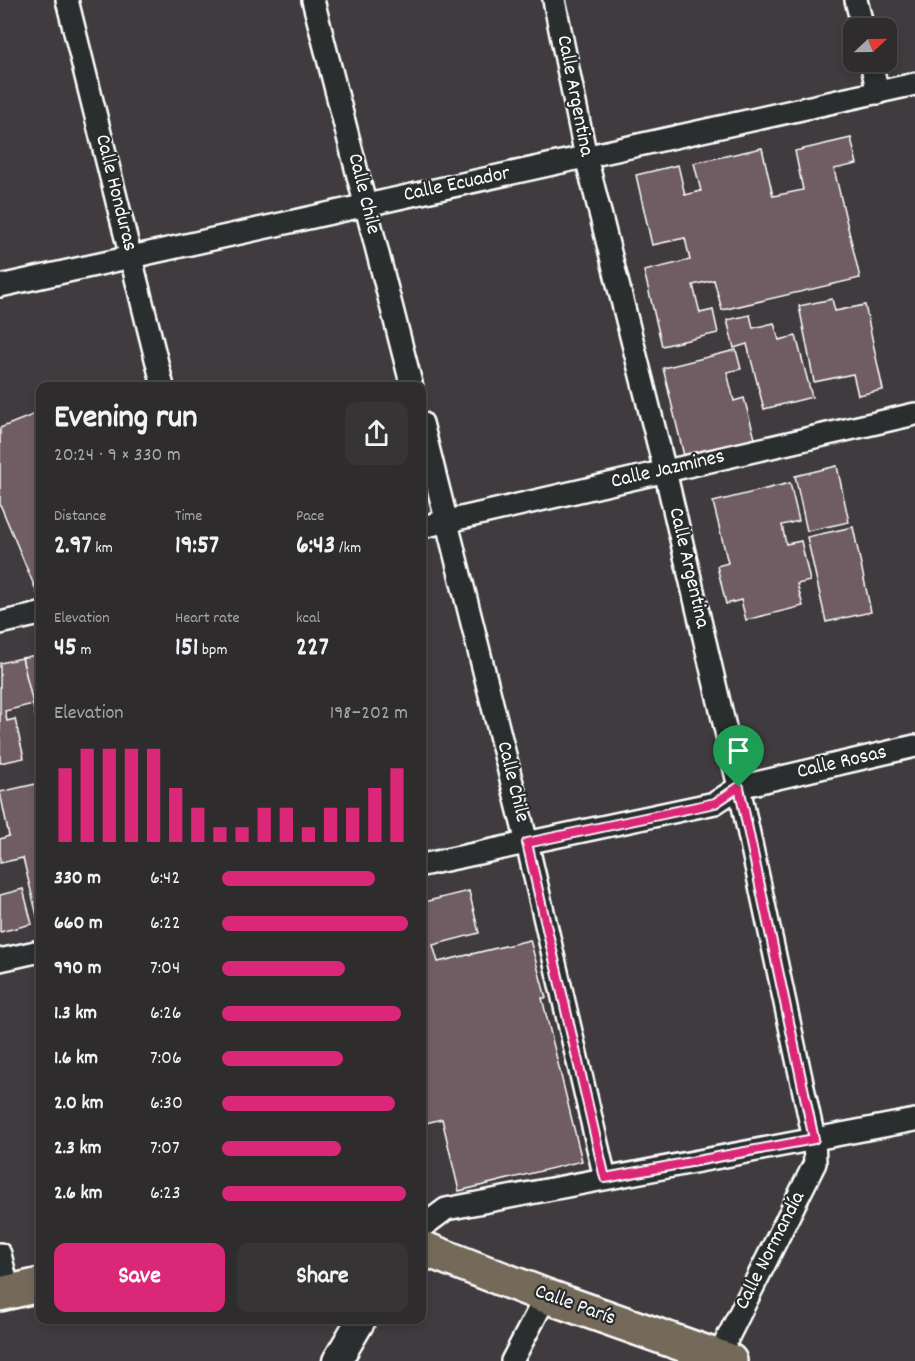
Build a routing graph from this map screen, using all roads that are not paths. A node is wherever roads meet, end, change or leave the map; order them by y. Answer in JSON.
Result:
{"nodes":[{"id":1,"x":67,"y":0,"type":"edge"},
{"id":2,"x":313,"y":0,"type":"edge"},
{"id":3,"x":554,"y":0,"type":"edge"},
{"id":4,"x":856,"y":0,"type":"edge"},
{"id":5,"x":860,"y":18,"type":"edge"},
{"id":6,"x":873,"y":72,"type":"edge"},
{"id":7,"x":915,"y":84,"type":"edge"},
{"id":8,"x":878,"y":93,"type":"junction"},
{"id":9,"x":586,"y":157,"type":"junction"},
{"id":10,"x":366,"y":205,"type":"junction"},
{"id":11,"x":131,"y":257,"type":"junction"},
{"id":12,"x":0,"y":286,"type":"edge"},
{"id":13,"x":162,"y":382,"type":"edge"},
{"id":14,"x":411,"y":382,"type":"edge"},
{"id":15,"x":915,"y":414,"type":"edge"},
{"id":16,"x":426,"y":439,"type":"edge"},
{"id":17,"x":665,"y":471,"type":"junction"},
{"id":18,"x":446,"y":521,"type":"junction"},
{"id":19,"x":426,"y":526,"type":"edge"},
{"id":20,"x":36,"y":615,"type":"edge"},
{"id":21,"x":0,"y":623,"type":"edge"},
{"id":22,"x":915,"y":746,"type":"edge"},
{"id":23,"x":739,"y":787,"type":"junction"},
{"id":24,"x":527,"y":843,"type":"junction"},
{"id":25,"x":426,"y":864,"type":"edge"},
{"id":26,"x":36,"y":952,"type":"edge"},
{"id":27,"x":0,"y":960,"type":"edge"},
{"id":28,"x":915,"y":1120,"type":"edge"},
{"id":29,"x":814,"y":1139,"type":"junction"},
{"id":30,"x":605,"y":1178,"type":"junction"},
{"id":31,"x":426,"y":1224,"type":"edge"},
{"id":32,"x":426,"y":1250,"type":"edge"},
{"id":33,"x":0,"y":1254,"type":"edge"},
{"id":34,"x":36,"y":1286,"type":"edge"},
{"id":35,"x":4,"y":1293,"type":"edge"},
{"id":36,"x":546,"y":1296,"type":"junction"},
{"id":37,"x":359,"y":1324,"type":"edge"},
{"id":38,"x":721,"y":1360,"type":"edge"},
{"id":39,"x":337,"y":1361,"type":"edge"},
{"id":40,"x":512,"y":1361,"type":"edge"}],
"edges":[{"from":1,"to":11,"type":"street","name":"Calle Honduras"},
{"from":2,"to":10,"type":"street","name":"Calle Chile"},
{"from":3,"to":9,"type":"street","name":"Calle Argentina"},
{"from":4,"to":5,"type":"street"},
{"from":6,"to":8,"type":"street"},
{"from":7,"to":8,"type":"street","name":"Calle Ecuador"},
{"from":8,"to":9,"type":"street","name":"Calle Ecuador"},
{"from":9,"to":10,"type":"street","name":"Calle Ecuador"},
{"from":9,"to":17,"type":"street","name":"Calle Argentina"},
{"from":10,"to":11,"type":"street","name":"Calle Ecuador"},
{"from":10,"to":14,"type":"street","name":"Calle Chile"},
{"from":11,"to":12,"type":"street","name":"Calle Ecuador"},
{"from":11,"to":13,"type":"street","name":"Calle Honduras"},
{"from":15,"to":17,"type":"street","name":"Calle Jazmines"},
{"from":16,"to":18,"type":"street","name":"Calle Chile"},
{"from":17,"to":18,"type":"street","name":"Calle Jazmines"},
{"from":17,"to":23,"type":"street","name":"Calle Argentina"},
{"from":18,"to":19,"type":"street","name":"Calle Jazmines"},
{"from":18,"to":24,"type":"street","name":"Calle Chile"},
{"from":20,"to":21,"type":"street"},
{"from":22,"to":23,"type":"street","name":"Calle Rosas"},
{"from":23,"to":24,"type":"street","name":"Calle Rosas"},
{"from":23,"to":29,"type":"street","name":"Calle Argentina"},
{"from":24,"to":25,"type":"street","name":"Calle Rosas"},
{"from":24,"to":30,"type":"street","name":"Calle Chile"},
{"from":26,"to":27,"type":"street"},
{"from":28,"to":29,"type":"street"},
{"from":29,"to":30,"type":"street"},
{"from":29,"to":38,"type":"street","name":"Calle Normandía"},
{"from":30,"to":31,"type":"street"},
{"from":32,"to":36,"type":"main road","name":"Calle París"},
{"from":33,"to":35,"type":"street"},
{"from":34,"to":35,"type":"main road"},
{"from":36,"to":38,"type":"main road","name":"Calle París"},
{"from":36,"to":40,"type":"street"},
{"from":37,"to":39,"type":"main road"}]}
